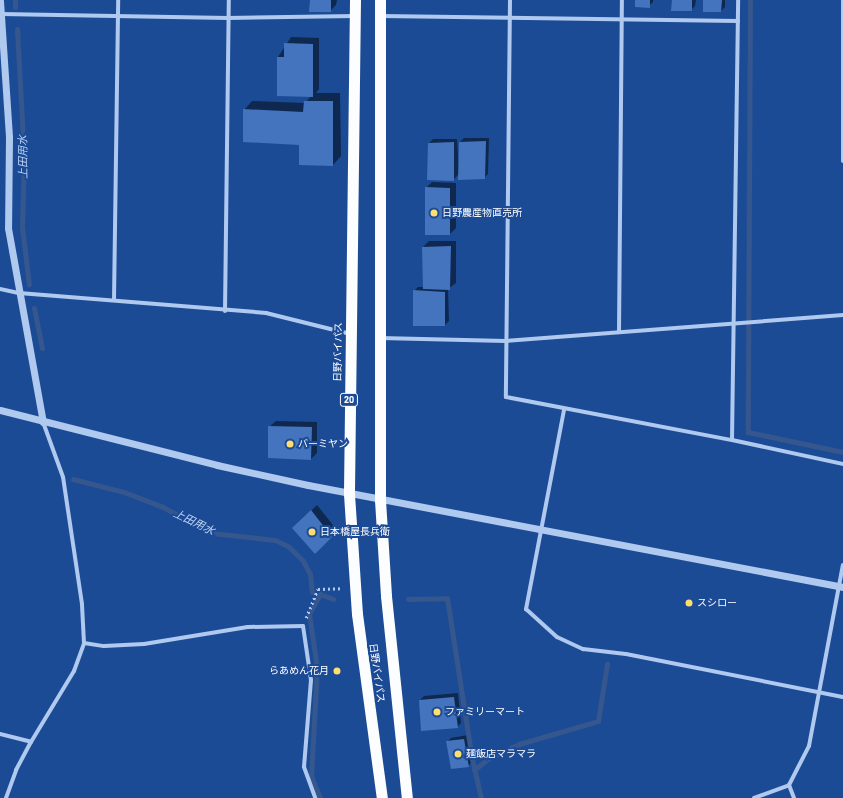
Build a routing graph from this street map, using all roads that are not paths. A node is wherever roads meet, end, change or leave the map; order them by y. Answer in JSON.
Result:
{"nodes":[{"id":1,"x":118,"y":0,"type":"edge"},
{"id":2,"x":229,"y":0,"type":"edge"},
{"id":3,"x":355,"y":0,"type":"edge"},
{"id":4,"x":380,"y":0,"type":"edge"},
{"id":5,"x":510,"y":0,"type":"edge"},
{"id":6,"x":622,"y":0,"type":"edge"},
{"id":7,"x":738,"y":0,"type":"edge"},
{"id":8,"x":842,"y":0,"type":"edge"},
{"id":9,"x":0,"y":2,"type":"edge"},
{"id":10,"x":1,"y":14,"type":"junction"},
{"id":11,"x":118,"y":16,"type":"junction"},
{"id":12,"x":355,"y":16,"type":"junction"},
{"id":13,"x":380,"y":16,"type":"junction"},
{"id":14,"x":228,"y":18,"type":"junction"},
{"id":15,"x":509,"y":18,"type":"junction"},
{"id":16,"x":622,"y":20,"type":"junction"},
{"id":17,"x":738,"y":21,"type":"junction"},
{"id":18,"x":843,"y":161,"type":"edge"},
{"id":19,"x":0,"y":289,"type":"edge"},
{"id":20,"x":19,"y":293,"type":"junction"},
{"id":21,"x":114,"y":300,"type":"junction"},
{"id":22,"x":225,"y":311,"type":"junction"},
{"id":23,"x":843,"y":315,"type":"edge"},
{"id":24,"x":735,"y":324,"type":"junction"},
{"id":25,"x":619,"y":332,"type":"junction"},
{"id":26,"x":350,"y":334,"type":"junction"},
{"id":27,"x":380,"y":338,"type":"junction"},
{"id":28,"x":506,"y":341,"type":"junction"},
{"id":29,"x":0,"y":410,"type":"edge"},
{"id":30,"x":564,"y":410,"type":"junction"},
{"id":31,"x":43,"y":422,"type":"junction"},
{"id":32,"x":732,"y":440,"type":"junction"},
{"id":33,"x":843,"y":464,"type":"edge"},
{"id":34,"x":349,"y":494,"type":"junction"},
{"id":35,"x":380,"y":500,"type":"junction"},
{"id":36,"x":541,"y":530,"type":"junction"},
{"id":37,"x":843,"y":565,"type":"edge"},
{"id":38,"x":841,"y":587,"type":"edge"},
{"id":39,"x":84,"y":643,"type":"junction"},
{"id":40,"x":818,"y":692,"type":"junction"},
{"id":41,"x":843,"y":697,"type":"edge"},
{"id":42,"x":0,"y":734,"type":"edge"},
{"id":43,"x":31,"y":742,"type":"junction"},
{"id":44,"x":789,"y":785,"type":"junction"},
{"id":45,"x":6,"y":798,"type":"edge"},
{"id":46,"x":315,"y":798,"type":"edge"},
{"id":47,"x":382,"y":798,"type":"edge"},
{"id":48,"x":407,"y":798,"type":"edge"},
{"id":49,"x":754,"y":798,"type":"edge"},
{"id":50,"x":794,"y":798,"type":"edge"}],
"edges":[{"from":1,"to":11,"type":"street"},
{"from":2,"to":14,"type":"street"},
{"from":3,"to":12,"type":"highway","name":"日野バイパス","number":"20"},
{"from":4,"to":13,"type":"highway","name":"日野バイパス"},
{"from":5,"to":15,"type":"street"},
{"from":6,"to":16,"type":"street"},
{"from":7,"to":17,"type":"street"},
{"from":8,"to":18,"type":"street"},
{"from":9,"to":10,"type":"street"},
{"from":10,"to":11,"type":"street"},
{"from":10,"to":20,"type":"street"},
{"from":11,"to":14,"type":"street"},
{"from":11,"to":21,"type":"street"},
{"from":12,"to":14,"type":"street"},
{"from":12,"to":26,"type":"highway","name":"日野バイパス","number":"20"},
{"from":13,"to":15,"type":"street"},
{"from":13,"to":27,"type":"highway","name":"日野バイパス"},
{"from":14,"to":22,"type":"street"},
{"from":15,"to":16,"type":"street"},
{"from":15,"to":28,"type":"street"},
{"from":16,"to":17,"type":"street"},
{"from":16,"to":25,"type":"street"},
{"from":17,"to":24,"type":"street"},
{"from":19,"to":20,"type":"street"},
{"from":20,"to":21,"type":"street"},
{"from":20,"to":31,"type":"street"},
{"from":21,"to":22,"type":"street"},
{"from":22,"to":26,"type":"street"},
{"from":23,"to":24,"type":"street"},
{"from":24,"to":25,"type":"street"},
{"from":24,"to":32,"type":"street"},
{"from":25,"to":28,"type":"street"},
{"from":26,"to":34,"type":"highway","name":"日野バイパス","number":"20"},
{"from":27,"to":28,"type":"street"},
{"from":27,"to":35,"type":"highway","name":"日野バイパス"},
{"from":28,"to":30,"type":"street"},
{"from":29,"to":31,"type":"street"},
{"from":30,"to":32,"type":"street"},
{"from":30,"to":36,"type":"street"},
{"from":31,"to":34,"type":"street"},
{"from":31,"to":39,"type":"street"},
{"from":32,"to":33,"type":"street"},
{"from":34,"to":35,"type":"street"},
{"from":34,"to":47,"type":"highway","name":"日野バイパス","number":"20"},
{"from":35,"to":36,"type":"street"},
{"from":35,"to":48,"type":"highway","name":"日野バイパス"},
{"from":36,"to":38,"type":"street"},
{"from":36,"to":40,"type":"street"},
{"from":37,"to":38,"type":"street"},
{"from":38,"to":40,"type":"street"},
{"from":39,"to":43,"type":"street"},
{"from":39,"to":46,"type":"street"},
{"from":40,"to":41,"type":"street"},
{"from":40,"to":44,"type":"street"},
{"from":42,"to":43,"type":"street"},
{"from":43,"to":45,"type":"street"},
{"from":44,"to":49,"type":"street"},
{"from":44,"to":50,"type":"street"}]}
